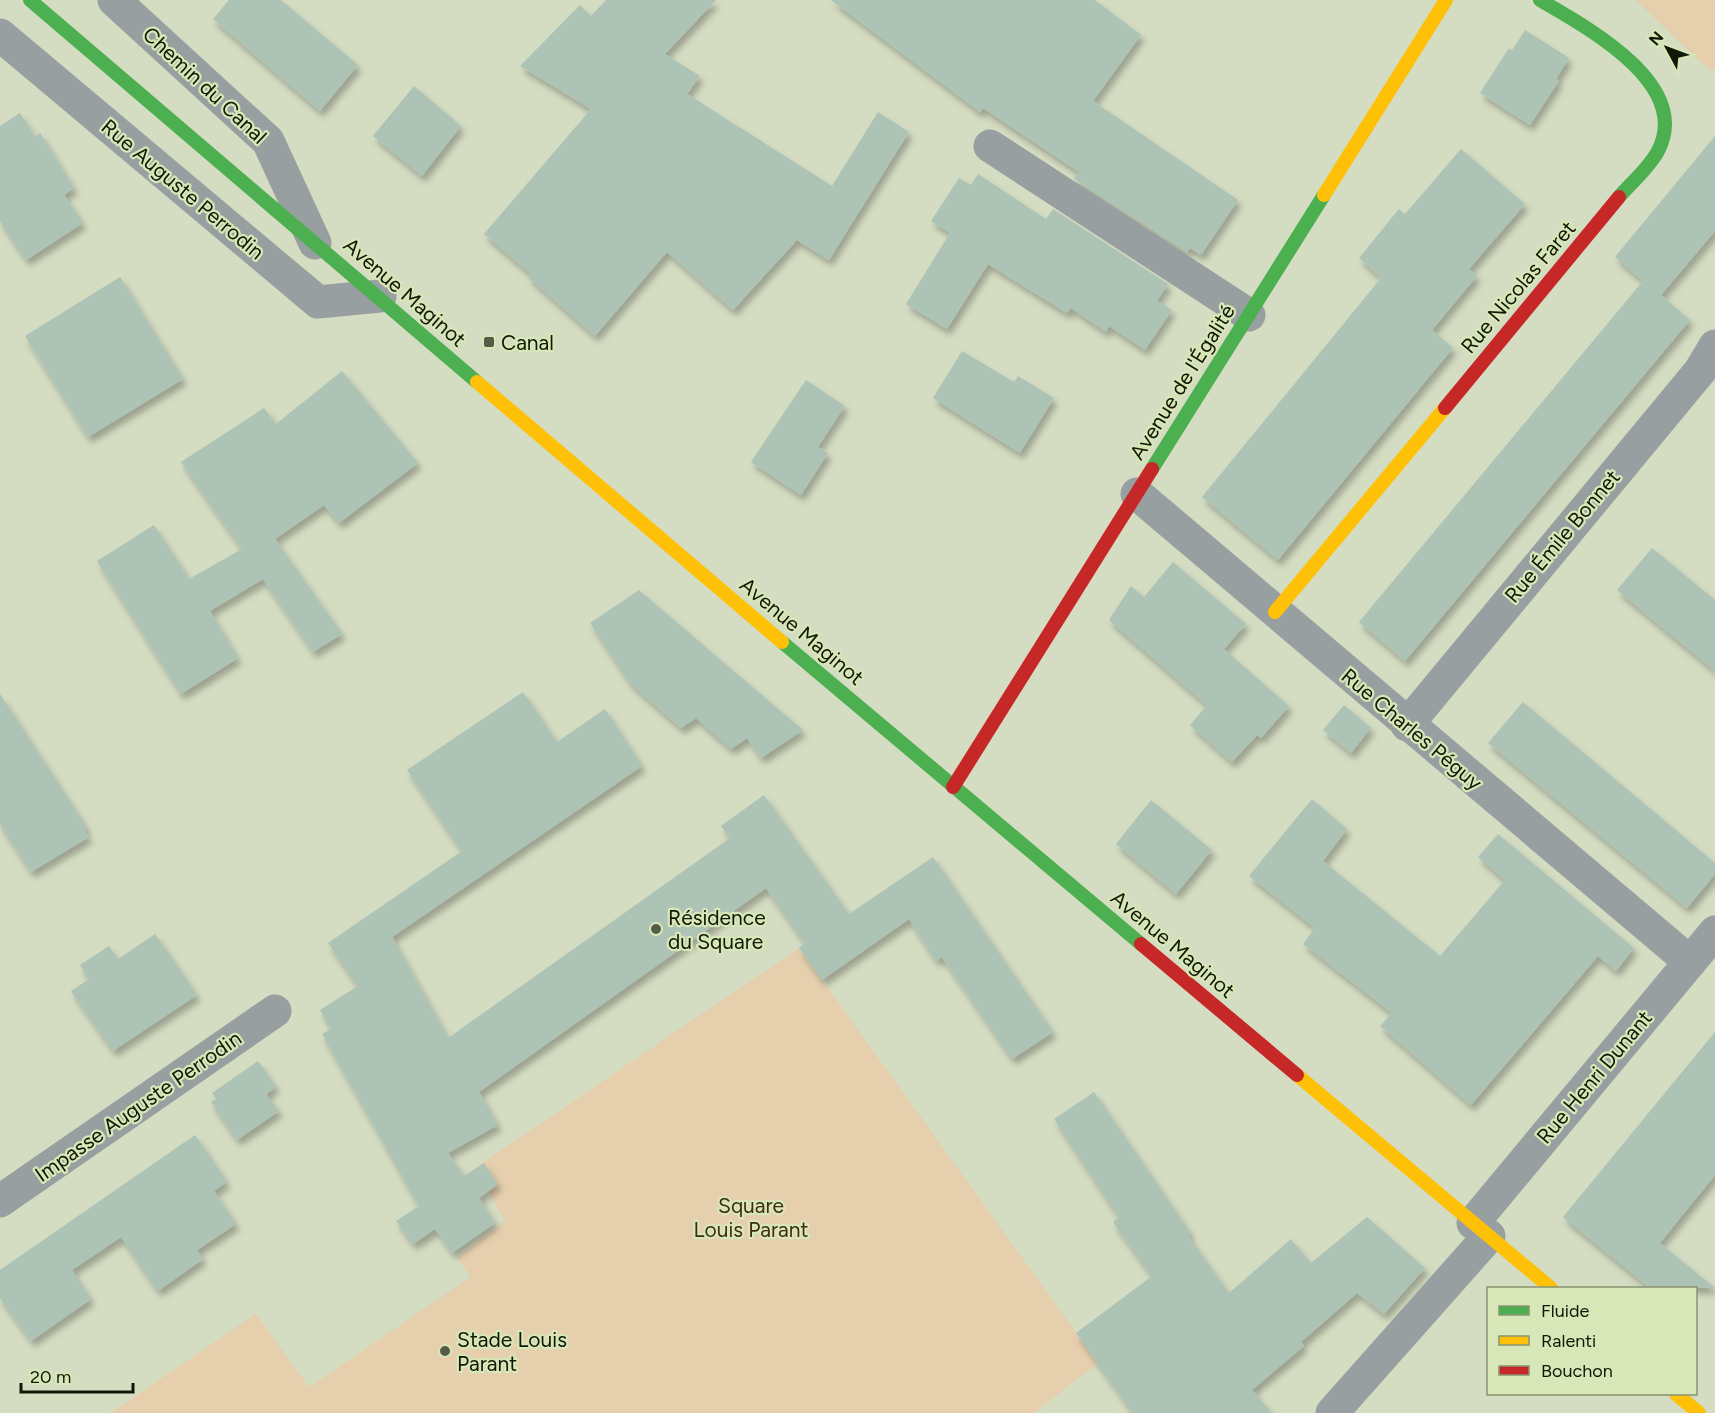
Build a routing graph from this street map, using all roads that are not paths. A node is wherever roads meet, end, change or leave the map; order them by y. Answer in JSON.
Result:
{"nodes":[{"id":1,"x":30,"y":0,"type":"edge"},
{"id":2,"x":114,"y":0,"type":"edge"},
{"id":3,"x":1446,"y":0,"type":"edge"},
{"id":4,"x":1540,"y":0,"type":"edge"},
{"id":5,"x":0,"y":35,"type":"edge"},
{"id":6,"x":990,"y":146,"type":"dead end"},
{"id":7,"x":315,"y":243,"type":"junction"},
{"id":8,"x":380,"y":296,"type":"junction"},
{"id":9,"x":1249,"y":315,"type":"junction"},
{"id":10,"x":1715,"y":346,"type":"edge"},
{"id":11,"x":1137,"y":494,"type":"junction"},
{"id":12,"x":1275,"y":612,"type":"junction"},
{"id":13,"x":1407,"y":725,"type":"junction"},
{"id":14,"x":953,"y":787,"type":"junction"},
{"id":15,"x":1715,"y":932,"type":"edge"},
{"id":16,"x":1690,"y":962,"type":"junction"},
{"id":17,"x":275,"y":1011,"type":"dead end"},
{"id":18,"x":0,"y":1201,"type":"edge"},
{"id":19,"x":1481,"y":1229,"type":"junction"},
{"id":20,"x":1550,"y":1287,"type":"edge"},
{"id":21,"x":1677,"y":1395,"type":"edge"},
{"id":22,"x":1332,"y":1413,"type":"edge"},
{"id":23,"x":1699,"y":1413,"type":"edge"}],
"edges":[{"from":1,"to":7,"type":"main road","name":"Avenue Maginot"},
{"from":2,"to":7,"type":"street","name":"Chemin du Canal"},
{"from":3,"to":9,"type":"main road","name":"Avenue de l'Égalité"},
{"from":4,"to":12,"type":"main road","name":"Rue Nicolas Faret"},
{"from":5,"to":8,"type":"street","name":"Rue Auguste Perrodin"},
{"from":6,"to":9,"type":"street"},
{"from":7,"to":8,"type":"main road","name":"Avenue Maginot"},
{"from":8,"to":14,"type":"main road","name":"Avenue Maginot"},
{"from":9,"to":11,"type":"main road","name":"Avenue de l'Égalité"},
{"from":10,"to":13,"type":"street","name":"Rue Émile Bonnet"},
{"from":11,"to":12,"type":"street","name":"Rue Charles Péguy"},
{"from":11,"to":14,"type":"main road","name":"Avenue de l'Égalité"},
{"from":12,"to":13,"type":"street","name":"Rue Charles Péguy"},
{"from":13,"to":16,"type":"street","name":"Rue Charles Péguy"},
{"from":14,"to":19,"type":"main road","name":"Avenue Maginot"},
{"from":15,"to":16,"type":"street","name":"Rue Henri Dunant"},
{"from":16,"to":19,"type":"street","name":"Rue Henri Dunant"},
{"from":17,"to":18,"type":"street","name":"Impasse Auguste Perrodin"},
{"from":19,"to":20,"type":"main road","name":"Avenue Maginot"},
{"from":19,"to":22,"type":"street","name":"Rue Henri Dunant"},
{"from":21,"to":23,"type":"main road"}]}
